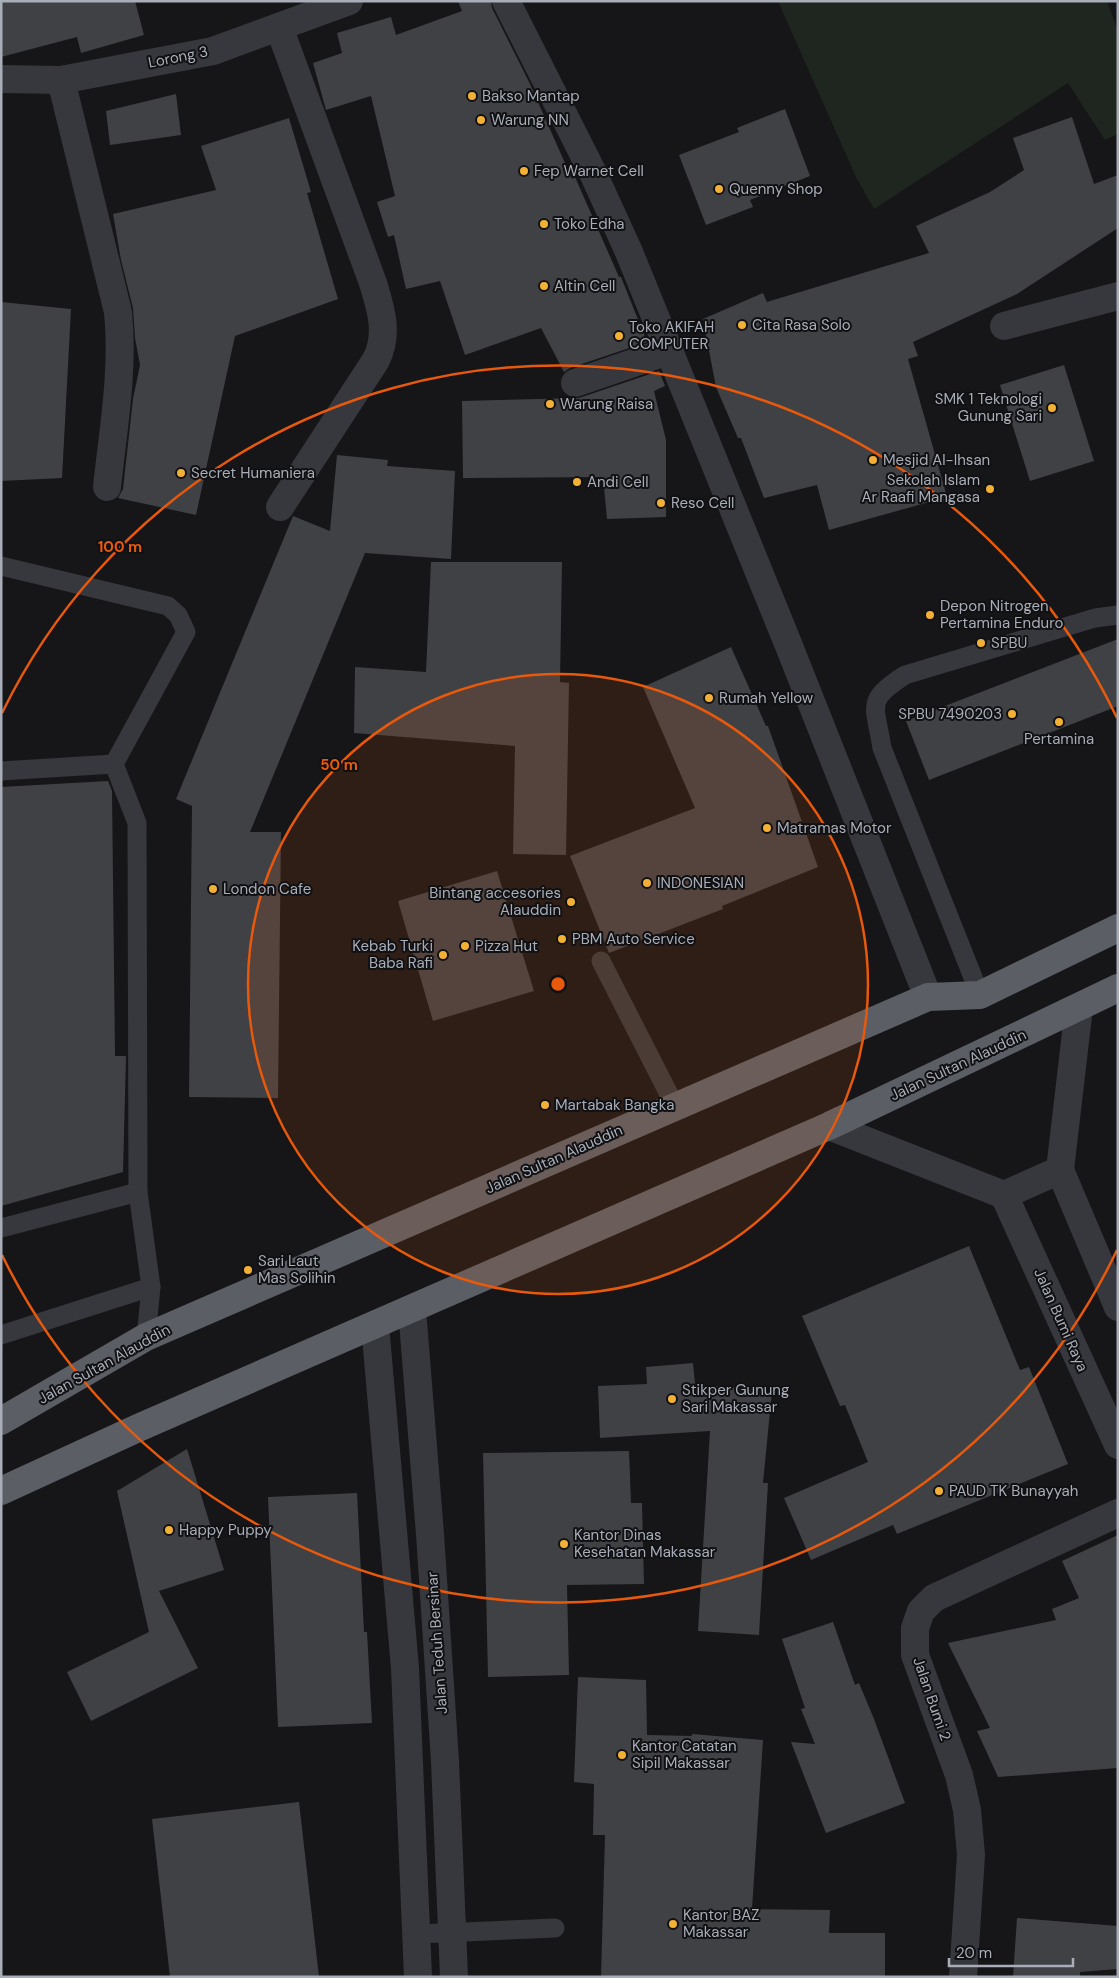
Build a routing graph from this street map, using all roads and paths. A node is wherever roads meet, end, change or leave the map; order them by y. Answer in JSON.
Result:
{"nodes":[{"id":1,"x":348,"y":1,"type":"edge"},
{"id":2,"x":506,"y":1,"type":"edge"},
{"id":3,"x":279,"y":27,"type":"junction"},
{"id":4,"x":1,"y":79,"type":"edge"},
{"id":5,"x":61,"y":80,"type":"junction"},
{"id":6,"x":1118,"y":296,"type":"edge"},
{"id":7,"x":1004,"y":326,"type":"dead end"},
{"id":8,"x":668,"y":351,"type":"junction"},
{"id":9,"x":575,"y":383,"type":"dead end"},
{"id":10,"x":107,"y":487,"type":"dead end"},
{"id":11,"x":280,"y":507,"type":"dead end"},
{"id":12,"x":1,"y":566,"type":"edge"},
{"id":13,"x":1118,"y":615,"type":"edge"},
{"id":14,"x":114,"y":764,"type":"junction"},
{"id":15,"x":1,"y":770,"type":"edge"},
{"id":16,"x":1118,"y":928,"type":"edge"},
{"id":17,"x":601,"y":961,"type":"dead end"},
{"id":18,"x":1118,"y":988,"type":"edge"},
{"id":19,"x":980,"y":995,"type":"junction"},
{"id":20,"x":928,"y":997,"type":"junction"},
{"id":21,"x":1079,"y":1007,"type":"junction"},
{"id":22,"x":675,"y":1106,"type":"junction"},
{"id":23,"x":829,"y":1126,"type":"junction"},
{"id":24,"x":1060,"y":1170,"type":"junction"},
{"id":25,"x":138,"y":1192,"type":"junction"},
{"id":26,"x":1004,"y":1195,"type":"junction"},
{"id":27,"x":1,"y":1228,"type":"edge"},
{"id":28,"x":151,"y":1287,"type":"junction"},
{"id":29,"x":1118,"y":1308,"type":"edge"},
{"id":30,"x":412,"y":1309,"type":"junction"},
{"id":31,"x":375,"y":1325,"type":"junction"},
{"id":32,"x":1,"y":1336,"type":"edge"},
{"id":33,"x":146,"y":1337,"type":"junction"},
{"id":34,"x":1,"y":1421,"type":"edge"},
{"id":35,"x":1118,"y":1444,"type":"edge"},
{"id":36,"x":1,"y":1491,"type":"edge"},
{"id":37,"x":1118,"y":1513,"type":"edge"},
{"id":38,"x":405,"y":1668,"type":"junction"},
{"id":39,"x":439,"y":1668,"type":"junction"},
{"id":40,"x":555,"y":1928,"type":"dead end"},
{"id":41,"x":450,"y":1932,"type":"junction"},
{"id":42,"x":417,"y":1934,"type":"junction"},
{"id":43,"x":418,"y":1977,"type":"edge"},
{"id":44,"x":454,"y":1977,"type":"edge"},
{"id":45,"x":964,"y":1977,"type":"edge"}],
"edges":[{"from":1,"to":3,"type":"street","name":"Lorong 3"},
{"from":2,"to":8,"type":"street"},
{"from":3,"to":5,"type":"street","name":"Lorong 3"},
{"from":3,"to":11,"type":"street"},
{"from":4,"to":5,"type":"street","name":"Lorong 3"},
{"from":5,"to":10,"type":"street"},
{"from":6,"to":7,"type":"street"},
{"from":8,"to":9,"type":"street"},
{"from":8,"to":20,"type":"street"},
{"from":12,"to":14,"type":"lane"},
{"from":13,"to":19,"type":"lane"},
{"from":14,"to":15,"type":"lane"},
{"from":14,"to":25,"type":"lane"},
{"from":16,"to":19,"type":"highway","name":"Jalan Sultan Alauddin"},
{"from":17,"to":22,"type":"lane"},
{"from":18,"to":21,"type":"highway","name":"Jalan Sultan Alauddin"},
{"from":19,"to":20,"type":"highway","name":"Jalan Sultan Alauddin"},
{"from":20,"to":22,"type":"highway","name":"Jalan Sultan Alauddin"},
{"from":21,"to":23,"type":"highway","name":"Jalan Sultan Alauddin"},
{"from":21,"to":24,"type":"street"},
{"from":22,"to":33,"type":"highway","name":"Jalan Sultan Alauddin"},
{"from":23,"to":26,"type":"street"},
{"from":23,"to":30,"type":"highway","name":"Jalan Sultan Alauddin"},
{"from":24,"to":26,"type":"street"},
{"from":24,"to":29,"type":"street"},
{"from":25,"to":27,"type":"lane"},
{"from":25,"to":28,"type":"lane"},
{"from":26,"to":35,"type":"street","name":"Jalan Bumi Raya"},
{"from":28,"to":32,"type":"lane"},
{"from":28,"to":33,"type":"lane"},
{"from":30,"to":31,"type":"highway","name":"Jalan Sultan Alauddin"},
{"from":30,"to":39,"type":"street","name":"Jalan Teduh Bersinar"},
{"from":31,"to":36,"type":"highway","name":"Jalan Sultan Alauddin"},
{"from":31,"to":38,"type":"street"},
{"from":33,"to":34,"type":"highway","name":"Jalan Sultan Alauddin"},
{"from":37,"to":45,"type":"street","name":"Jalan Bumi 2"},
{"from":38,"to":39,"type":"street"},
{"from":38,"to":42,"type":"street"},
{"from":39,"to":41,"type":"street","name":"Jalan Teduh Bersinar"},
{"from":40,"to":41,"type":"lane"},
{"from":41,"to":42,"type":"lane"},
{"from":41,"to":44,"type":"street","name":"Jalan Teduh Bersinar"},
{"from":42,"to":43,"type":"street"}]}
